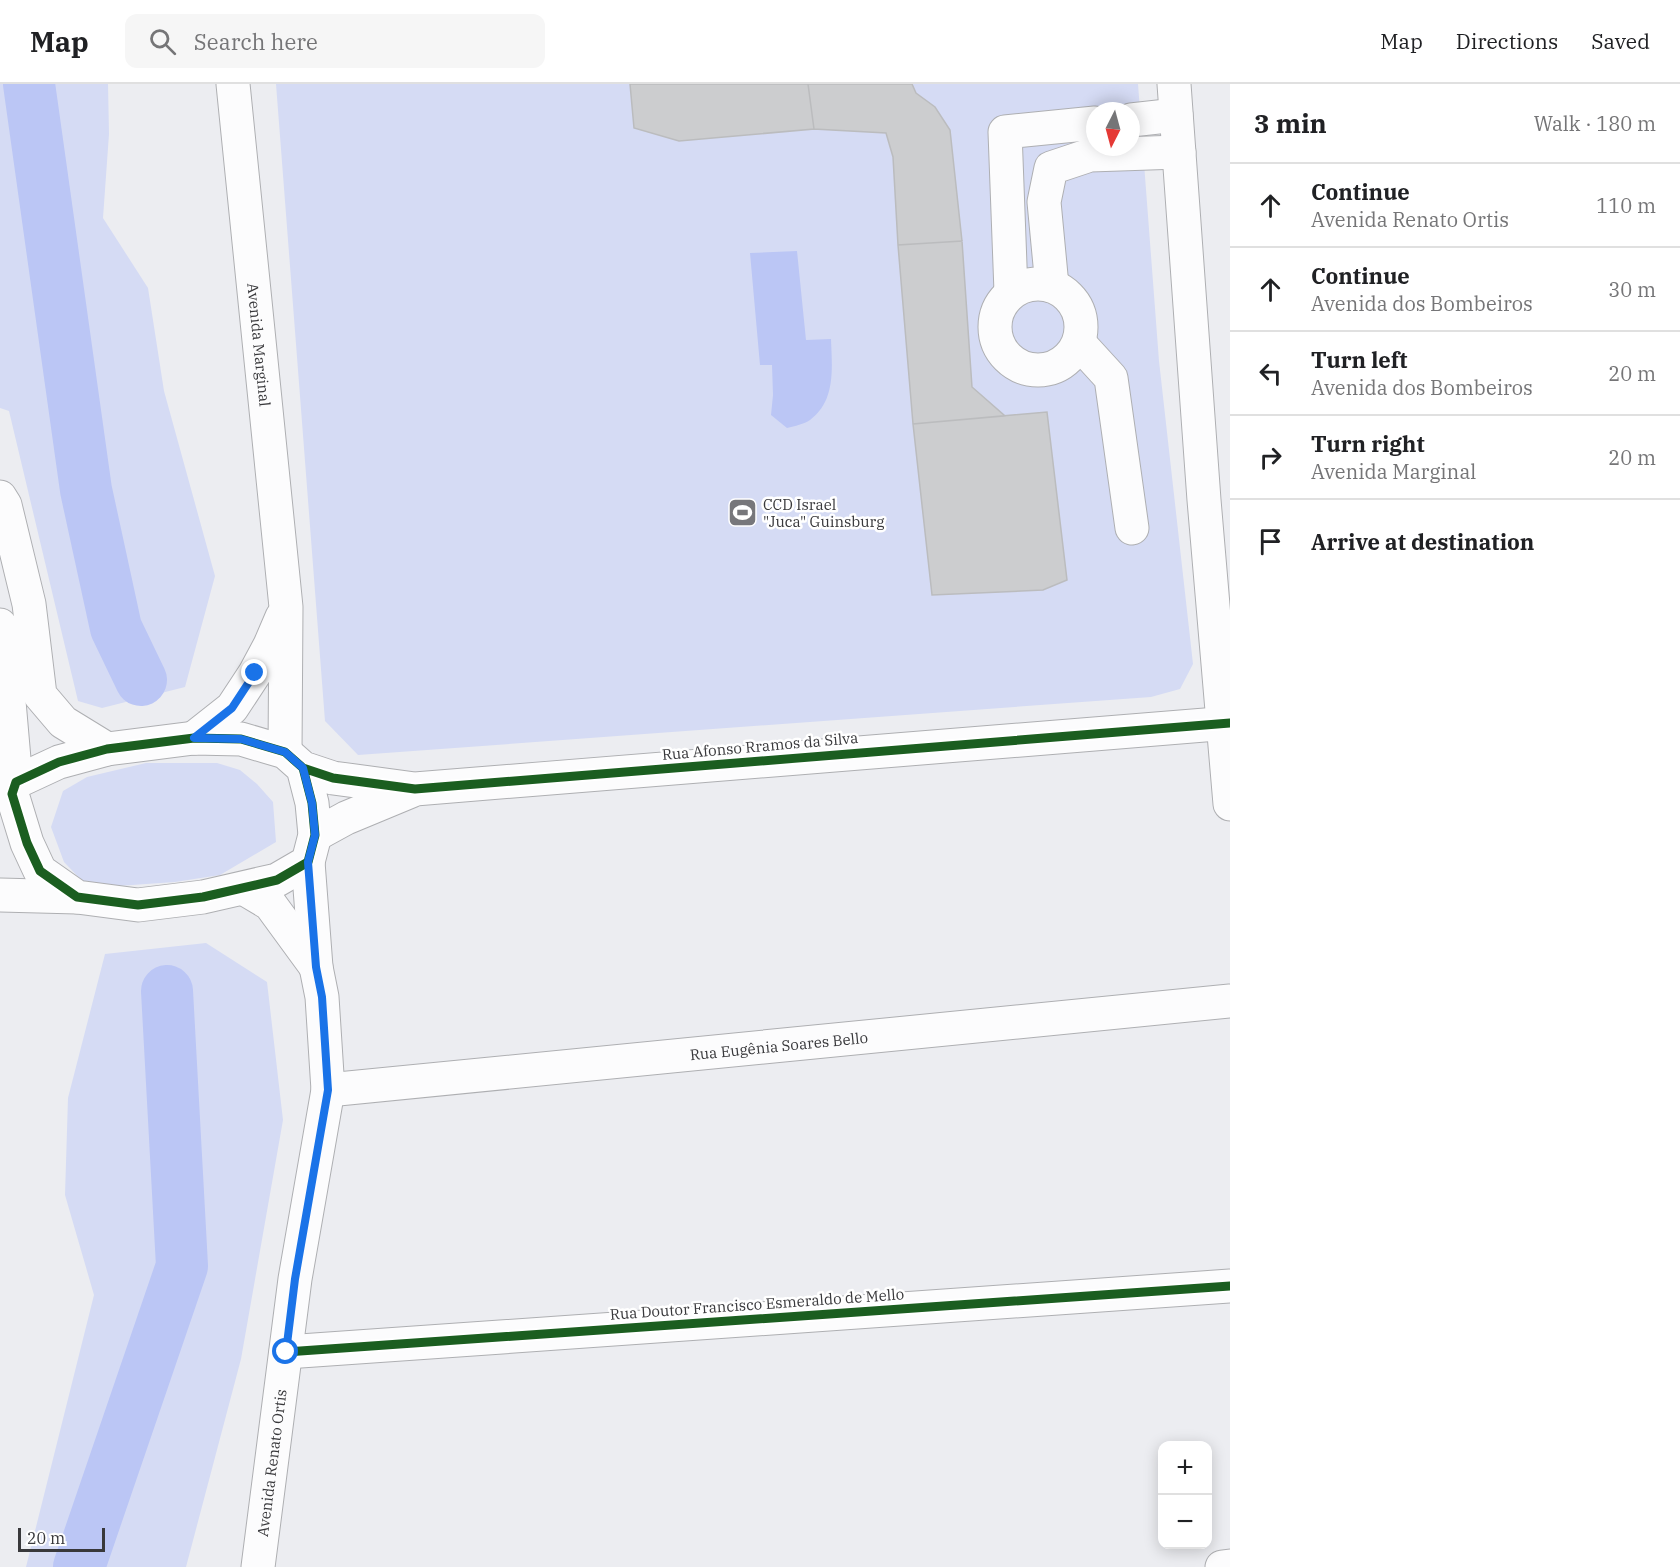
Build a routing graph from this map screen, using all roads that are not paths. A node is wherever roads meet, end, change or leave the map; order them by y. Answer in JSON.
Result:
{"nodes":[{"id":1,"x":233,"y":84,"type":"edge"},
{"id":2,"x":1175,"y":100,"type":"edge"},
{"id":3,"x":1140,"y":116,"type":"edge"},
{"id":4,"x":1086,"y":124,"type":"edge"},
{"id":5,"x":1179,"y":152,"type":"junction"},
{"id":6,"x":1008,"y":201,"type":"junction"},
{"id":7,"x":1044,"y":202,"type":"junction"},
{"id":8,"x":1052,"y":286,"type":"junction"},
{"id":9,"x":1011,"y":292,"type":"junction"},
{"id":10,"x":1078,"y":343,"type":"junction"},
{"id":11,"x":0,"y":497,"type":"edge"},
{"id":12,"x":1132,"y":528,"type":"dead end"},
{"id":13,"x":286,"y":607,"type":"junction"},
{"id":14,"x":0,"y":625,"type":"edge"},
{"id":15,"x":1226,"y":724,"type":"edge"},
{"id":16,"x":194,"y":738,"type":"junction"},
{"id":17,"x":108,"y":749,"type":"junction"},
{"id":18,"x":294,"y":760,"type":"junction"},
{"id":19,"x":416,"y":789,"type":"junction"},
{"id":20,"x":9,"y":791,"type":"edge"},
{"id":21,"x":1230,"y":804,"type":"edge"},
{"id":22,"x":311,"y":848,"type":"junction"},
{"id":23,"x":245,"y":889,"type":"junction"},
{"id":24,"x":0,"y":895,"type":"edge"},
{"id":25,"x":76,"y":897,"type":"junction"},
{"id":26,"x":316,"y":967,"type":"junction"},
{"id":27,"x":1230,"y":1001,"type":"edge"},
{"id":28,"x":328,"y":1090,"type":"junction"},
{"id":29,"x":1230,"y":1286,"type":"edge"},
{"id":30,"x":286,"y":1352,"type":"junction"},
{"id":31,"x":1230,"y":1566,"type":"edge"},
{"id":32,"x":258,"y":1567,"type":"edge"},
{"id":33,"x":1222,"y":1567,"type":"edge"}],
"edges":[{"from":1,"to":13,"type":"street","name":"Avenida Marginal"},
{"from":2,"to":3,"type":"street"},
{"from":2,"to":5,"type":"street"},
{"from":4,"to":6,"type":"street"},
{"from":5,"to":7,"type":"street"},
{"from":5,"to":15,"type":"street"},
{"from":6,"to":7,"type":"street"},
{"from":6,"to":9,"type":"street"},
{"from":7,"to":8,"type":"street"},
{"from":8,"to":9,"type":"street"},
{"from":8,"to":10,"type":"street"},
{"from":9,"to":10,"type":"street"},
{"from":10,"to":12,"type":"street"},
{"from":11,"to":17,"type":"street"},
{"from":13,"to":16,"type":"street","name":"Avenida Marginal"},
{"from":13,"to":18,"type":"street","name":"Avenida Marginal"},
{"from":14,"to":20,"type":"street"},
{"from":15,"to":19,"type":"street","name":"Rua Afonso Rramos da Silva"},
{"from":15,"to":21,"type":"street"},
{"from":16,"to":17,"type":"street","name":"Rua Afonso Rramos da Silva"},
{"from":16,"to":18,"type":"street","name":"Rua Afonso Rramos da Silva"},
{"from":17,"to":20,"type":"street","name":"Rua Afonso Rramos da Silva"},
{"from":18,"to":19,"type":"street","name":"Rua Afonso Rramos da Silva"},
{"from":18,"to":22,"type":"street","name":"Avenida Marginal"},
{"from":19,"to":22,"type":"street","name":"Rua Afonso Rramos da Silva"},
{"from":20,"to":25,"type":"street"},
{"from":22,"to":23,"type":"street","name":"Rua Afonso Rramos da Silva"},
{"from":22,"to":26,"type":"street","name":"Avenida Renato Ortis"},
{"from":23,"to":25,"type":"street","name":"Rua Afonso Rramos da Silva"},
{"from":23,"to":26,"type":"street","name":"Avenida Renato Ortis"},
{"from":24,"to":25,"type":"street","name":"Rua Afonso Rramos da Silva"},
{"from":26,"to":28,"type":"street","name":"Avenida Renato Ortis"},
{"from":27,"to":28,"type":"street","name":"Rua Eugênia Soares Bello"},
{"from":28,"to":30,"type":"street","name":"Avenida Renato Ortis"},
{"from":29,"to":30,"type":"street","name":"Rua Doutor Francisco Esmeraldo de Mello"},
{"from":30,"to":32,"type":"street","name":"Avenida Renato Ortis"},
{"from":31,"to":33,"type":"street"}]}
